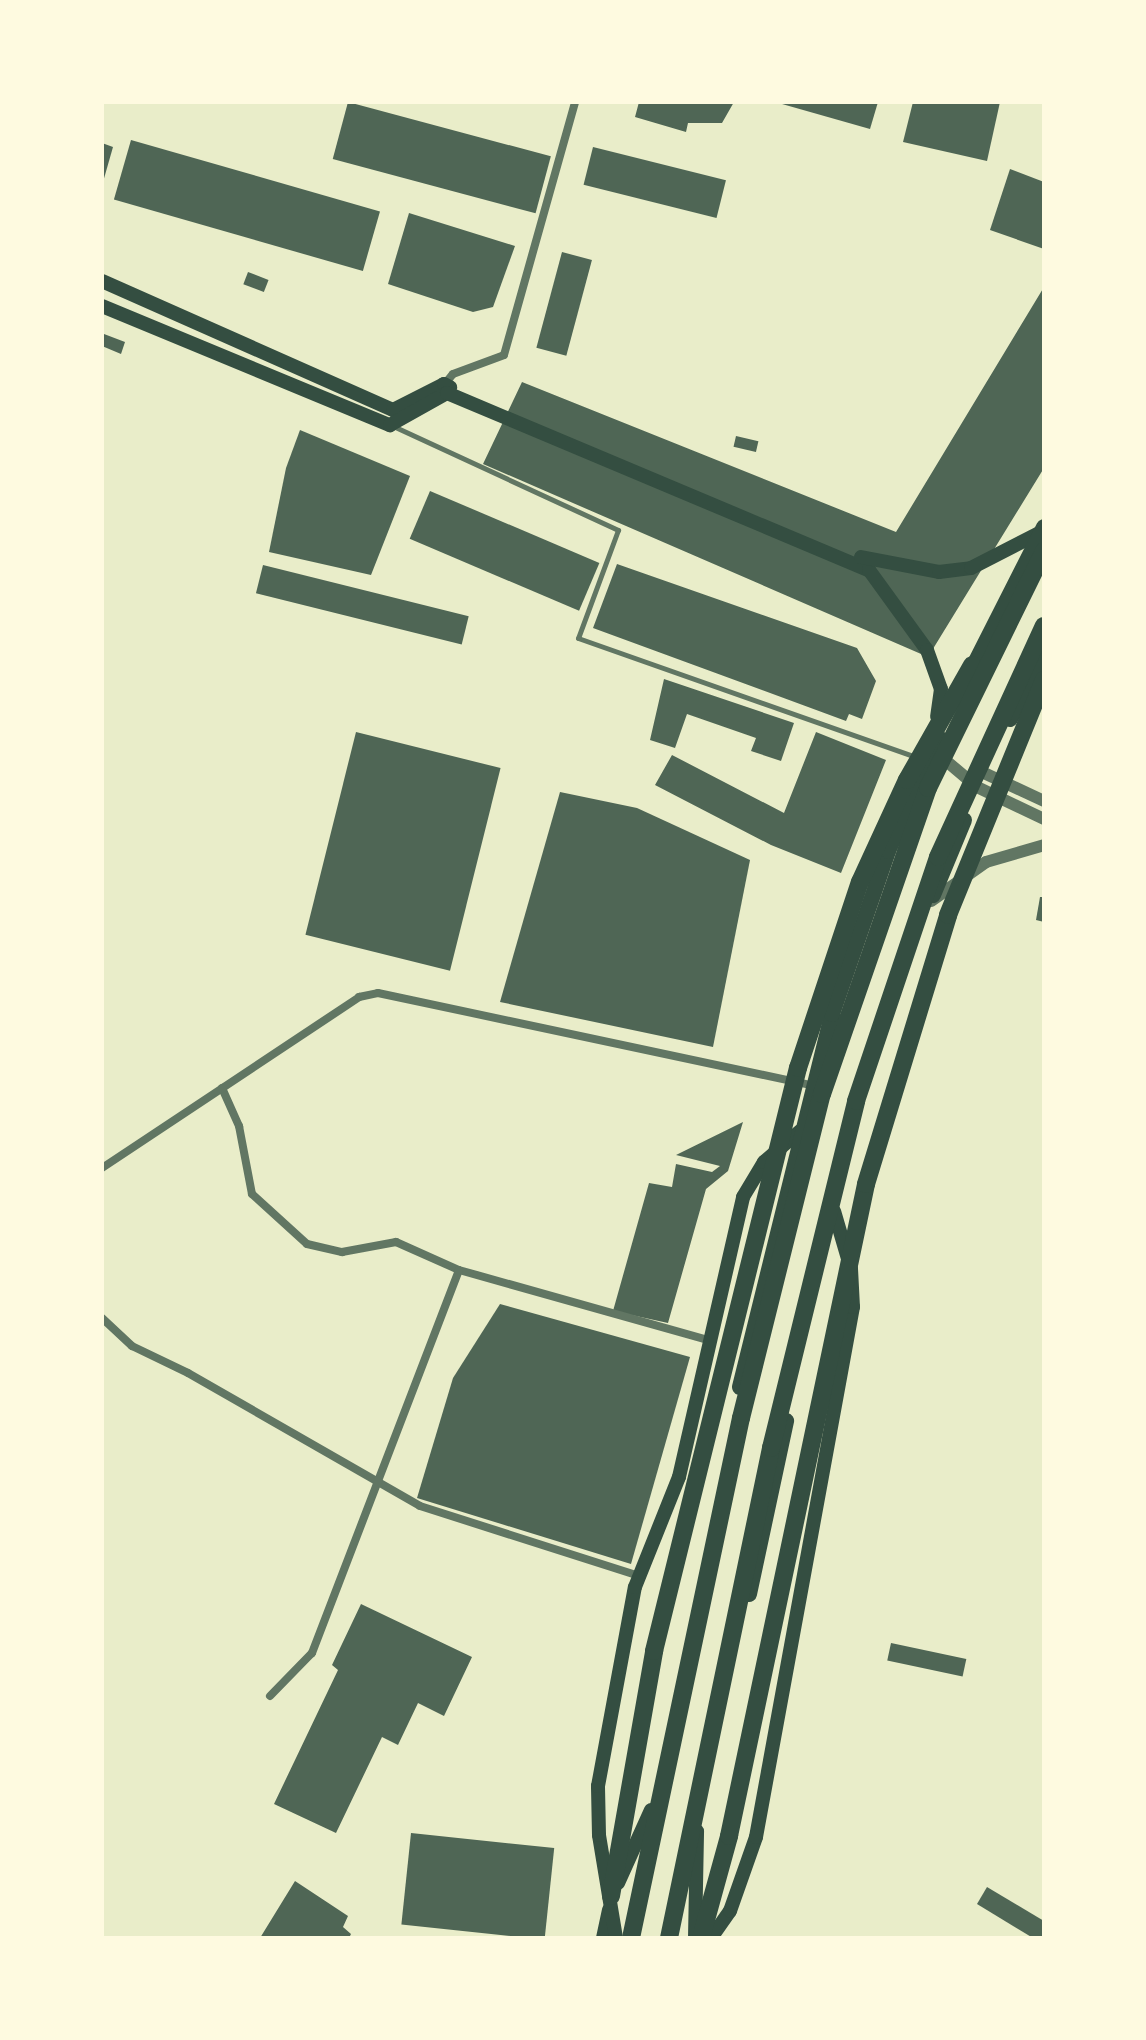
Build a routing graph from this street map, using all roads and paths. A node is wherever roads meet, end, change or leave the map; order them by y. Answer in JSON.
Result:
{"nodes":[{"id":1,"x":575,"y":102,"type":"edge"},
{"id":2,"x":102,"y":281,"type":"edge"},
{"id":3,"x":102,"y":306,"type":"edge"},
{"id":4,"x":446,"y":389,"type":"junction"},
{"id":5,"x":392,"y":418,"type":"junction"},
{"id":6,"x":1043,"y":539,"type":"edge"},
{"id":7,"x":1044,"y":626,"type":"edge"},
{"id":8,"x":1044,"y":654,"type":"edge"},
{"id":9,"x":1044,"y":680,"type":"edge"},
{"id":10,"x":928,"y":754,"type":"junction"},
{"id":11,"x":981,"y":780,"type":"junction"},
{"id":12,"x":1044,"y":801,"type":"edge"},
{"id":13,"x":1044,"y":819,"type":"edge"},
{"id":14,"x":1044,"y":845,"type":"edge"},
{"id":15,"x":931,"y":901,"type":"junction"},
{"id":16,"x":812,"y":1085,"type":"junction"},
{"id":17,"x":222,"y":1088,"type":"junction"},
{"id":18,"x":800,"y":1131,"type":"junction"},
{"id":19,"x":102,"y":1168,"type":"edge"},
{"id":20,"x":834,"y":1211,"type":"junction"},
{"id":21,"x":459,"y":1270,"type":"junction"},
{"id":22,"x":102,"y":1318,"type":"edge"},
{"id":23,"x":708,"y":1340,"type":"junction"},
{"id":24,"x":378,"y":1482,"type":"junction"},
{"id":25,"x":640,"y":1576,"type":"junction"},
{"id":26,"x":270,"y":1696,"type":"dead end"},
{"id":27,"x":651,"y":1810,"type":"junction"},
{"id":28,"x":697,"y":1831,"type":"junction"},
{"id":29,"x":611,"y":1896,"type":"junction"},
{"id":30,"x":603,"y":1938,"type":"edge"},
{"id":31,"x":616,"y":1938,"type":"edge"},
{"id":32,"x":630,"y":1938,"type":"edge"},
{"id":33,"x":668,"y":1938,"type":"edge"},
{"id":34,"x":695,"y":1938,"type":"edge"},
{"id":35,"x":701,"y":1938,"type":"edge"},
{"id":36,"x":711,"y":1938,"type":"edge"}],
"edges":[{"from":1,"to":4,"type":"street"},
{"from":2,"to":5,"type":"main road"},
{"from":3,"to":5,"type":"main road"},
{"from":4,"to":5,"type":"main road"},
{"from":4,"to":6,"type":"main road"},
{"from":4,"to":10,"type":"main road"},
{"from":5,"to":10,"type":"lane"},
{"from":6,"to":10,"type":"highway"},
{"from":6,"to":29,"type":"highway"},
{"from":6,"to":32,"type":"highway"},
{"from":7,"to":33,"type":"highway"},
{"from":8,"to":11,"type":"highway"},
{"from":9,"to":35,"type":"highway"},
{"from":10,"to":11,"type":"street"},
{"from":10,"to":16,"type":"highway"},
{"from":11,"to":12,"type":"street"},
{"from":11,"to":13,"type":"street"},
{"from":11,"to":15,"type":"highway"},
{"from":14,"to":15,"type":"street"},
{"from":15,"to":20,"type":"highway"},
{"from":16,"to":17,"type":"street"},
{"from":16,"to":18,"type":"highway"},
{"from":17,"to":19,"type":"street"},
{"from":17,"to":21,"type":"street"},
{"from":18,"to":23,"type":"main road"},
{"from":18,"to":27,"type":"highway"},
{"from":20,"to":28,"type":"highway"},
{"from":20,"to":36,"type":"main road"},
{"from":21,"to":23,"type":"street"},
{"from":21,"to":24,"type":"street"},
{"from":22,"to":24,"type":"street"},
{"from":23,"to":25,"type":"main road"},
{"from":24,"to":25,"type":"street"},
{"from":24,"to":26,"type":"street"},
{"from":25,"to":29,"type":"main road"},
{"from":27,"to":29,"type":"main road"},
{"from":27,"to":32,"type":"highway"},
{"from":28,"to":33,"type":"highway"},
{"from":28,"to":34,"type":"main road"},
{"from":29,"to":30,"type":"main road"},
{"from":29,"to":31,"type":"main road"}]}
